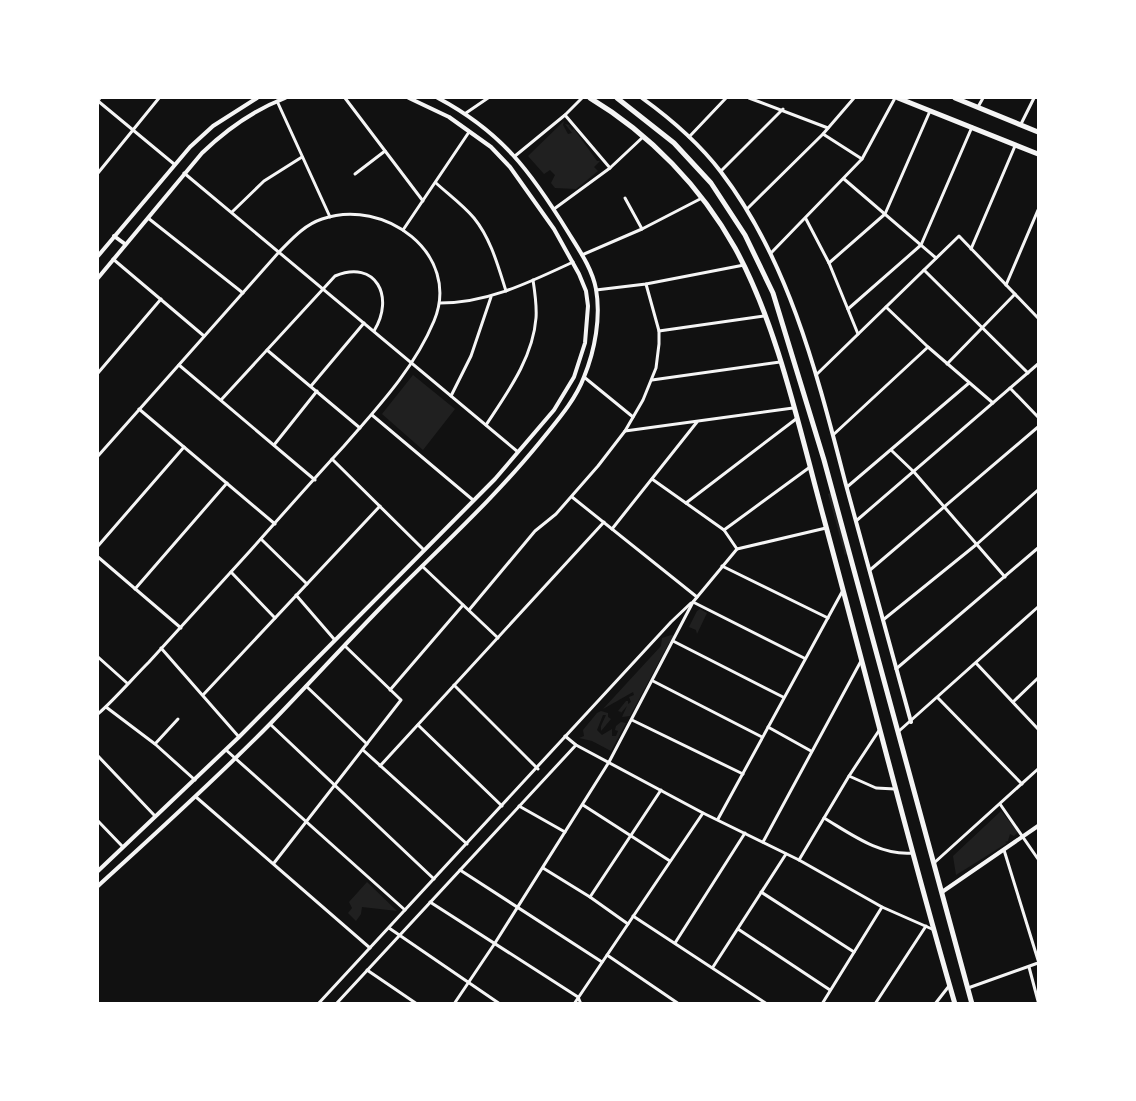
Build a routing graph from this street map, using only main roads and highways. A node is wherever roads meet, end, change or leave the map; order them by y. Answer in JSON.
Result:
{"nodes":[{"id":1,"x":590,"y":98,"type":"edge"},
{"id":2,"x":617,"y":98,"type":"edge"},
{"id":3,"x":897,"y":98,"type":"edge"},
{"id":4,"x":955,"y":98,"type":"edge"},
{"id":5,"x":624,"y":102,"type":"junction"},
{"id":6,"x":615,"y":114,"type":"junction"},
{"id":7,"x":1038,"y":132,"type":"edge"},
{"id":8,"x":1038,"y":154,"type":"edge"},
{"id":9,"x":798,"y":372,"type":"junction"},
{"id":10,"x":784,"y":376,"type":"junction"},
{"id":11,"x":924,"y":831,"type":"junction"},
{"id":12,"x":909,"y":836,"type":"junction"},
{"id":13,"x":956,"y":1004,"type":"edge"},
{"id":14,"x":972,"y":1004,"type":"edge"}],
"edges":[{"from":1,"to":6,"type":"main road"},
{"from":2,"to":5,"type":"main road"},
{"from":3,"to":8,"type":"main road"},
{"from":4,"to":7,"type":"main road"},
{"from":5,"to":6,"type":"main road"},
{"from":5,"to":9,"type":"main road"},
{"from":6,"to":10,"type":"main road"},
{"from":9,"to":10,"type":"main road"},
{"from":9,"to":11,"type":"main road"},
{"from":10,"to":12,"type":"main road"},
{"from":11,"to":12,"type":"main road"},
{"from":11,"to":14,"type":"main road"},
{"from":12,"to":13,"type":"main road"}]}
